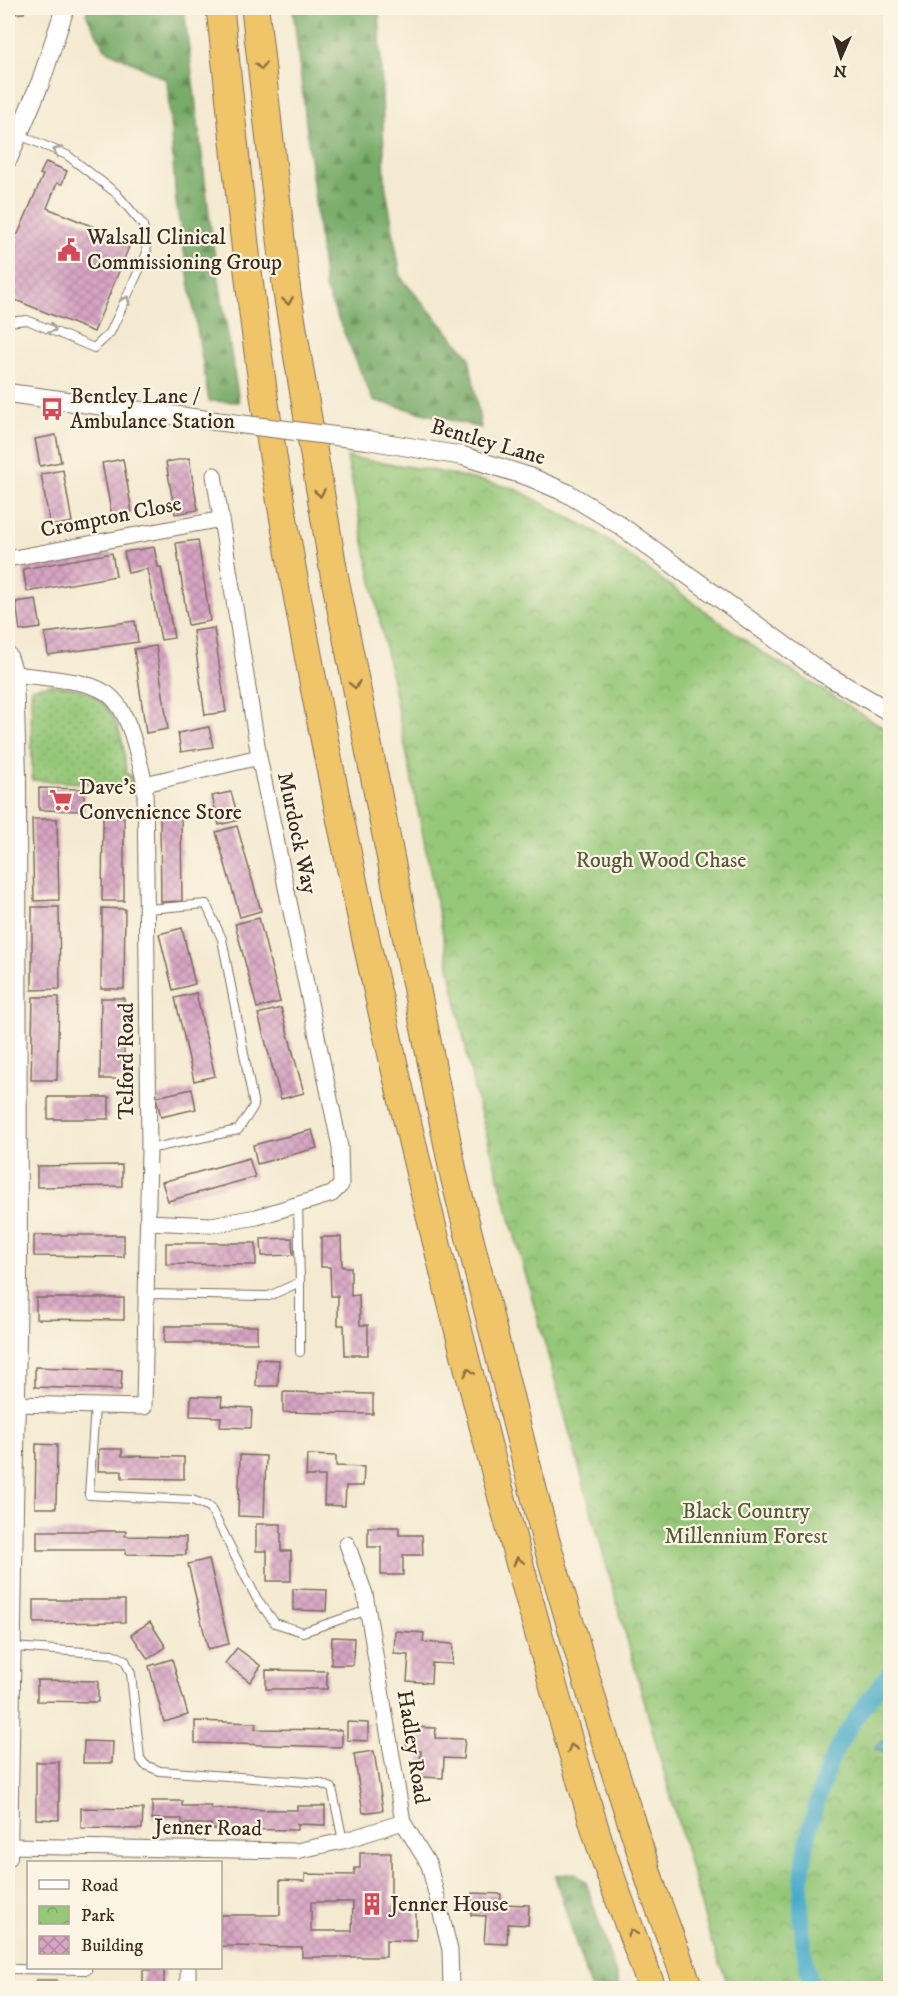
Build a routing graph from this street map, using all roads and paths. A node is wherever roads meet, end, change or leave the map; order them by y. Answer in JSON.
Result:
{"nodes":[{"id":1,"x":65,"y":8,"type":"edge"},
{"id":2,"x":220,"y":8,"type":"edge"},
{"id":3,"x":255,"y":8,"type":"edge"},
{"id":4,"x":18,"y":134,"type":"junction"},
{"id":5,"x":8,"y":159,"type":"edge"},
{"id":6,"x":8,"y":322,"type":"edge"},
{"id":7,"x":8,"y":393,"type":"edge"},
{"id":8,"x":214,"y":475,"type":"dead end"},
{"id":9,"x":222,"y":519,"type":"junction"},
{"id":10,"x":8,"y":559,"type":"edge"},
{"id":11,"x":8,"y":656,"type":"edge"},
{"id":12,"x":14,"y":674,"type":"junction"},
{"id":13,"x":891,"y":712,"type":"edge"},
{"id":14,"x":259,"y":757,"type":"junction"},
{"id":15,"x":144,"y":784,"type":"junction"},
{"id":16,"x":12,"y":817,"type":"edge"},
{"id":17,"x":148,"y":909,"type":"junction"},
{"id":18,"x":149,"y":1149,"type":"junction"},
{"id":19,"x":13,"y":1198,"type":"edge"},
{"id":20,"x":298,"y":1205,"type":"junction"},
{"id":21,"x":148,"y":1222,"type":"junction"},
{"id":22,"x":300,"y":1282,"type":"junction"},
{"id":23,"x":146,"y":1294,"type":"junction"},
{"id":24,"x":300,"y":1353,"type":"dead end"},
{"id":25,"x":15,"y":1404,"type":"junction"},
{"id":26,"x":95,"y":1406,"type":"junction"},
{"id":27,"x":10,"y":1519,"type":"edge"},
{"id":28,"x":347,"y":1544,"type":"dead end"},
{"id":29,"x":368,"y":1610,"type":"junction"},
{"id":30,"x":9,"y":1646,"type":"junction"},
{"id":31,"x":403,"y":1822,"type":"junction"},
{"id":32,"x":343,"y":1841,"type":"junction"},
{"id":33,"x":8,"y":1846,"type":"edge"},
{"id":34,"x":8,"y":1857,"type":"edge"},
{"id":35,"x":189,"y":1857,"type":"edge"},
{"id":36,"x":8,"y":1969,"type":"edge"},
{"id":37,"x":27,"y":1969,"type":"edge"},
{"id":38,"x":188,"y":1969,"type":"edge"},
{"id":39,"x":188,"y":1989,"type":"edge"},
{"id":40,"x":451,"y":1989,"type":"edge"},
{"id":41,"x":652,"y":1989,"type":"edge"},
{"id":42,"x":689,"y":1989,"type":"edge"}],
"edges":[{"from":1,"to":4,"type":"street"},
{"from":41,"to":2,"type":"highway","one_way":true},
{"from":3,"to":42,"type":"highway","one_way":true},
{"from":4,"to":5,"type":"street"},
{"from":6,"to":4,"type":"lane","one_way":true},
{"from":7,"to":13,"type":"street","name":"Bentley Lane","bridge":true},
{"from":8,"to":9,"type":"street","name":"Murdock Way"},
{"from":9,"to":10,"type":"street","name":"Crompton Close"},
{"from":9,"to":14,"type":"street","name":"Murdock Way"},
{"from":11,"to":12,"type":"street"},
{"from":12,"to":15,"type":"street","name":"Telford Road"},
{"from":12,"to":16,"type":"street"},
{"from":14,"to":15,"type":"street"},
{"from":14,"to":20,"type":"street","name":"Murdock Way"},
{"from":15,"to":17,"type":"street","name":"Telford Road"},
{"from":16,"to":19,"type":"street"},
{"from":17,"to":18,"type":"street","name":"Telford Road"},
{"from":17,"to":18,"type":"lane"},
{"from":18,"to":21,"type":"street","name":"Telford Road"},
{"from":19,"to":25,"type":"street"},
{"from":20,"to":21,"type":"street"},
{"from":20,"to":22,"type":"lane"},
{"from":21,"to":23,"type":"street","name":"Telford Road"},
{"from":22,"to":23,"type":"lane"},
{"from":22,"to":24,"type":"lane"},
{"from":23,"to":26,"type":"street","name":"Telford Road"},
{"from":25,"to":26,"type":"street","name":"Telford Road"},
{"from":25,"to":27,"type":"street"},
{"from":26,"to":29,"type":"lane"},
{"from":27,"to":30,"type":"street"},
{"from":28,"to":29,"type":"street","name":"Hadley Road"},
{"from":29,"to":31,"type":"street","name":"Hadley Road"},
{"from":30,"to":32,"type":"lane"},
{"from":30,"to":33,"type":"street"},
{"from":31,"to":32,"type":"street","name":"Jenner Road"},
{"from":31,"to":40,"type":"street","name":"Hadley Road"},
{"from":32,"to":35,"type":"street","name":"Jenner Road"},
{"from":33,"to":34,"type":"street"},
{"from":33,"to":35,"type":"street","name":"Jenner Road"},
{"from":36,"to":37,"type":"lane"},
{"from":38,"to":39,"type":"street"}]}
